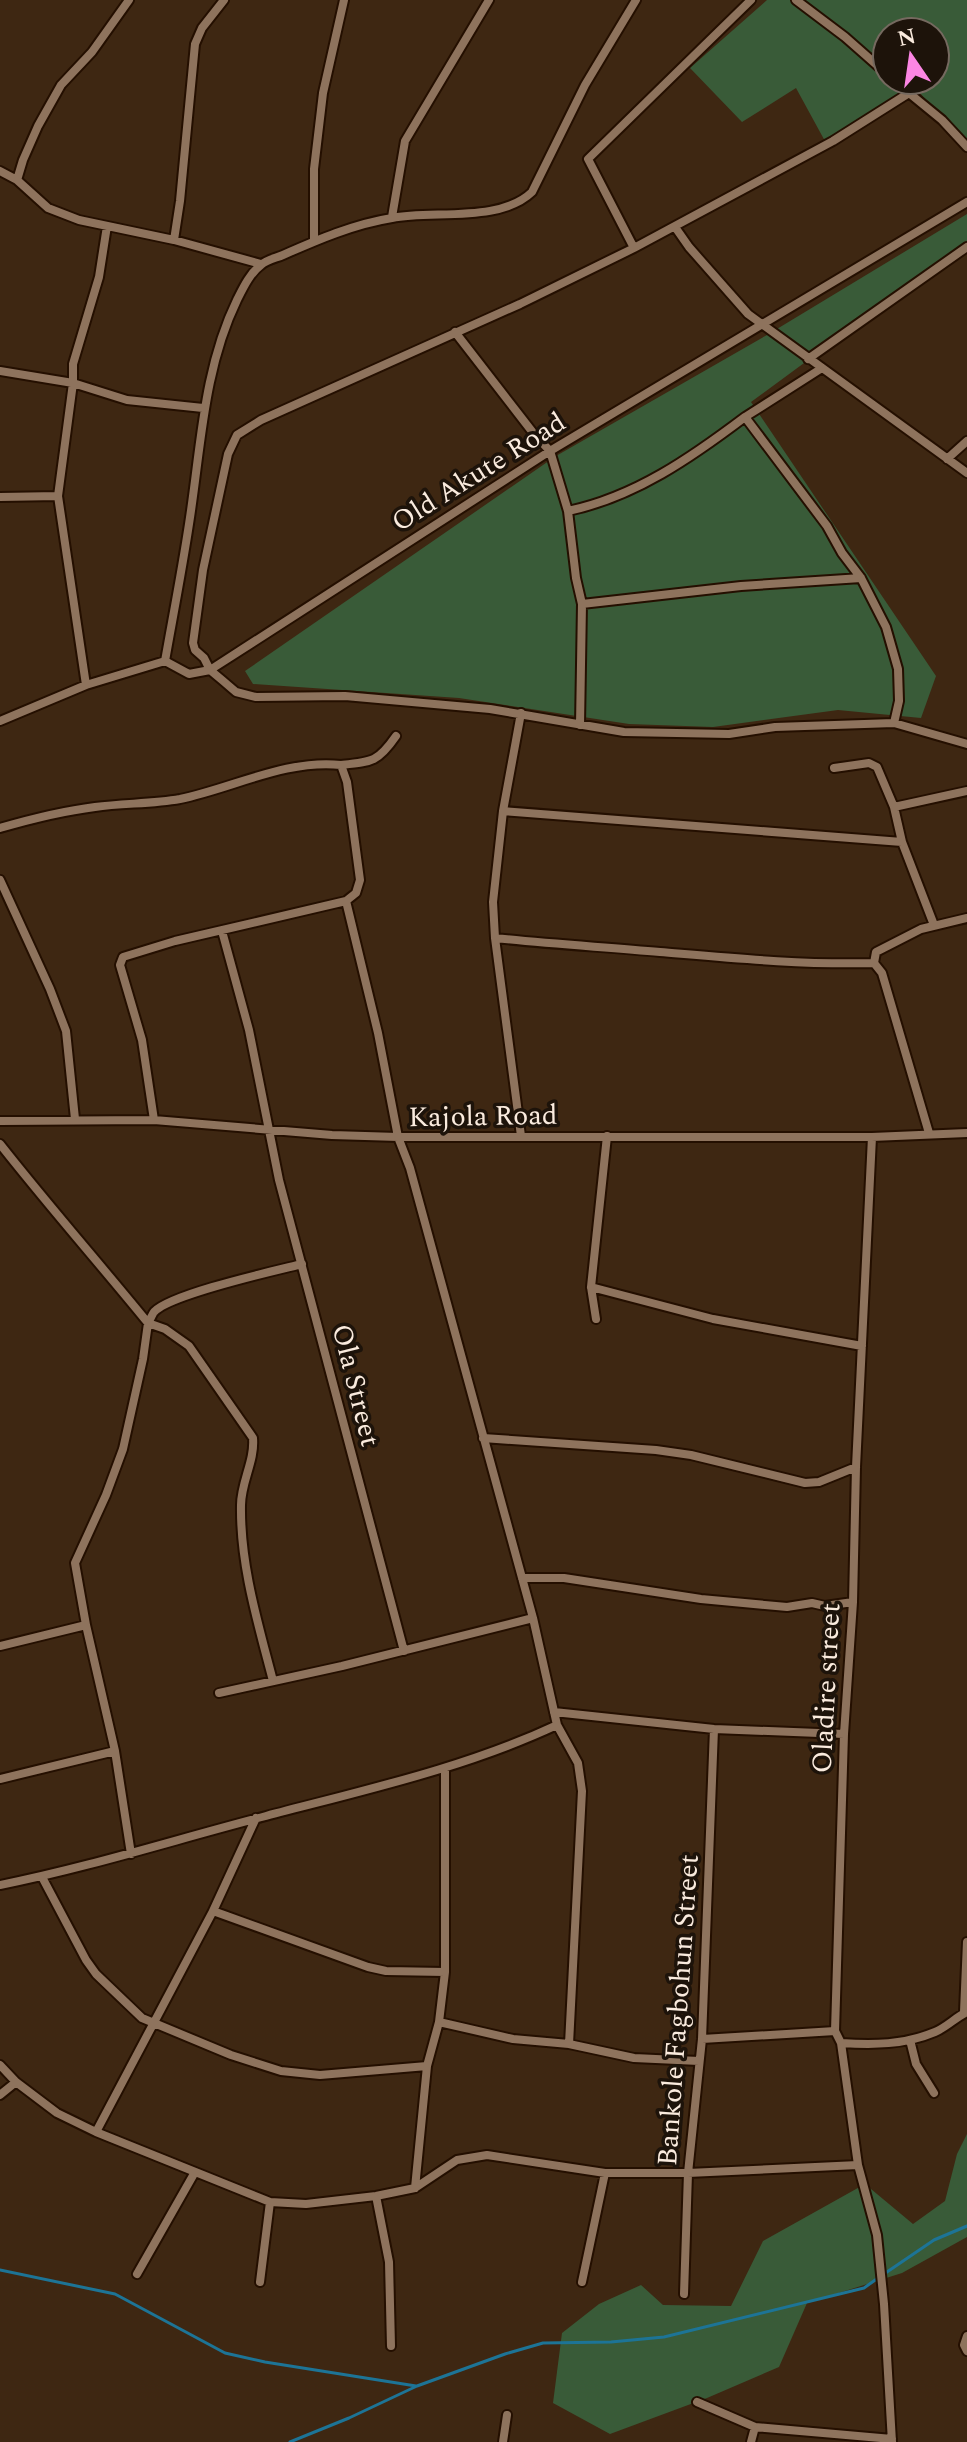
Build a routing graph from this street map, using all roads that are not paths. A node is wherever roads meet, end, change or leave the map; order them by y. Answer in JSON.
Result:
{"nodes":[{"id":1,"x":129,"y":0,"type":"edge"},
{"id":2,"x":224,"y":0,"type":"edge"},
{"id":3,"x":344,"y":0,"type":"edge"},
{"id":4,"x":489,"y":0,"type":"edge"},
{"id":5,"x":636,"y":0,"type":"edge"},
{"id":6,"x":751,"y":0,"type":"edge"},
{"id":7,"x":796,"y":0,"type":"edge"},
{"id":8,"x":871,"y":60,"type":"edge"},
{"id":9,"x":904,"y":96,"type":"edge"},
{"id":10,"x":913,"y":96,"type":"edge"},
{"id":11,"x":967,"y":147,"type":"edge"},
{"id":12,"x":0,"y":171,"type":"edge"},
{"id":13,"x":17,"y":180,"type":"junction"},
{"id":14,"x":967,"y":202,"type":"edge"},
{"id":15,"x":392,"y":217,"type":"junction"},
{"id":16,"x":107,"y":226,"type":"junction"},
{"id":17,"x":675,"y":227,"type":"junction"},
{"id":18,"x":174,"y":240,"type":"junction"},
{"id":19,"x":314,"y":241,"type":"junction"},
{"id":20,"x":967,"y":247,"type":"edge"},
{"id":21,"x":634,"y":248,"type":"junction"},
{"id":22,"x":261,"y":264,"type":"junction"},
{"id":23,"x":763,"y":323,"type":"junction"},
{"id":24,"x":455,"y":332,"type":"junction"},
{"id":25,"x":808,"y":359,"type":"junction"},
{"id":26,"x":822,"y":368,"type":"junction"},
{"id":27,"x":0,"y":371,"type":"edge"},
{"id":28,"x":73,"y":383,"type":"junction"},
{"id":29,"x":203,"y":408,"type":"junction"},
{"id":30,"x":745,"y":417,"type":"junction"},
{"id":31,"x":967,"y":441,"type":"edge"},
{"id":32,"x":550,"y":451,"type":"junction"},
{"id":33,"x":947,"y":459,"type":"junction"},
{"id":34,"x":967,"y":473,"type":"edge"},
{"id":35,"x":58,"y":496,"type":"junction"},
{"id":36,"x":0,"y":497,"type":"edge"},
{"id":37,"x":568,"y":511,"type":"junction"},
{"id":38,"x":861,"y":578,"type":"junction"},
{"id":39,"x":582,"y":604,"type":"junction"},
{"id":40,"x":165,"y":661,"type":"junction"},
{"id":41,"x":210,"y":670,"type":"junction"},
{"id":42,"x":86,"y":685,"type":"junction"},
{"id":43,"x":521,"y":713,"type":"junction"},
{"id":44,"x":0,"y":721,"type":"edge"},
{"id":45,"x":894,"y":723,"type":"junction"},
{"id":46,"x":580,"y":725,"type":"junction"},
{"id":47,"x":396,"y":736,"type":"dead end"},
{"id":48,"x":967,"y":744,"type":"edge"},
{"id":49,"x":341,"y":765,"type":"junction"},
{"id":50,"x":834,"y":768,"type":"dead end"},
{"id":51,"x":967,"y":791,"type":"edge"},
{"id":52,"x":894,"y":807,"type":"junction"},
{"id":53,"x":503,"y":811,"type":"junction"},
{"id":54,"x":0,"y":828,"type":"edge"},
{"id":55,"x":902,"y":842,"type":"junction"},
{"id":56,"x":0,"y":880,"type":"edge"},
{"id":57,"x":346,"y":901,"type":"junction"},
{"id":58,"x":967,"y":918,"type":"edge"},
{"id":59,"x":934,"y":925,"type":"junction"},
{"id":60,"x":222,"y":931,"type":"junction"},
{"id":61,"x":495,"y":938,"type":"junction"},
{"id":62,"x":874,"y":963,"type":"junction"},
{"id":63,"x":75,"y":1119,"type":"junction"},
{"id":64,"x":154,"y":1120,"type":"junction"},
{"id":65,"x":0,"y":1121,"type":"edge"},
{"id":66,"x":267,"y":1129,"type":"junction"},
{"id":67,"x":929,"y":1133,"type":"junction"},
{"id":68,"x":967,"y":1133,"type":"edge"},
{"id":69,"x":521,"y":1136,"type":"junction"},
{"id":70,"x":607,"y":1136,"type":"junction"},
{"id":71,"x":398,"y":1137,"type":"junction"},
{"id":72,"x":872,"y":1137,"type":"junction"},
{"id":73,"x":0,"y":1144,"type":"edge"},
{"id":74,"x":302,"y":1264,"type":"junction"},
{"id":75,"x":591,"y":1287,"type":"junction"},
{"id":76,"x":596,"y":1319,"type":"dead end"},
{"id":77,"x":148,"y":1323,"type":"junction"},
{"id":78,"x":862,"y":1346,"type":"junction"},
{"id":79,"x":483,"y":1438,"type":"junction"},
{"id":80,"x":856,"y":1467,"type":"junction"},
{"id":81,"x":522,"y":1578,"type":"junction"},
{"id":82,"x":853,"y":1602,"type":"junction"},
{"id":83,"x":533,"y":1618,"type":"junction"},
{"id":84,"x":86,"y":1625,"type":"junction"},
{"id":85,"x":0,"y":1646,"type":"edge"},
{"id":86,"x":404,"y":1651,"type":"junction"},
{"id":87,"x":273,"y":1681,"type":"junction"},
{"id":88,"x":219,"y":1693,"type":"dead end"},
{"id":89,"x":554,"y":1712,"type":"junction"},
{"id":90,"x":557,"y":1725,"type":"junction"},
{"id":91,"x":714,"y":1729,"type":"junction"},
{"id":92,"x":844,"y":1734,"type":"junction"},
{"id":93,"x":115,"y":1751,"type":"junction"},
{"id":94,"x":445,"y":1768,"type":"junction"},
{"id":95,"x":0,"y":1779,"type":"edge"},
{"id":96,"x":256,"y":1818,"type":"junction"},
{"id":97,"x":131,"y":1854,"type":"junction"},
{"id":98,"x":42,"y":1877,"type":"junction"},
{"id":99,"x":0,"y":1885,"type":"edge"},
{"id":100,"x":213,"y":1911,"type":"junction"},
{"id":101,"x":967,"y":1942,"type":"edge"},
{"id":102,"x":445,"y":1972,"type":"junction"},
{"id":103,"x":966,"y":2012,"type":"edge"},
{"id":104,"x":154,"y":2022,"type":"junction"},
{"id":105,"x":439,"y":2022,"type":"junction"},
{"id":106,"x":835,"y":2031,"type":"junction"},
{"id":107,"x":702,"y":2039,"type":"junction"},
{"id":108,"x":910,"y":2040,"type":"junction"},
{"id":109,"x":841,"y":2043,"type":"junction"},
{"id":110,"x":569,"y":2044,"type":"junction"},
{"id":111,"x":699,"y":2061,"type":"junction"},
{"id":112,"x":0,"y":2065,"type":"edge"},
{"id":113,"x":427,"y":2066,"type":"junction"},
{"id":114,"x":16,"y":2082,"type":"junction"},
{"id":115,"x":934,"y":2093,"type":"dead end"},
{"id":116,"x":0,"y":2095,"type":"edge"},
{"id":117,"x":96,"y":2132,"type":"junction"},
{"id":118,"x":858,"y":2165,"type":"junction"},
{"id":119,"x":195,"y":2172,"type":"junction"},
{"id":120,"x":605,"y":2173,"type":"junction"},
{"id":121,"x":688,"y":2173,"type":"junction"},
{"id":122,"x":415,"y":2188,"type":"junction"},
{"id":123,"x":376,"y":2196,"type":"junction"},
{"id":124,"x":270,"y":2202,"type":"junction"},
{"id":125,"x":137,"y":2274,"type":"dead end"},
{"id":126,"x":260,"y":2282,"type":"dead end"},
{"id":127,"x":582,"y":2282,"type":"dead end"},
{"id":128,"x":684,"y":2294,"type":"dead end"},
{"id":129,"x":967,"y":2336,"type":"edge"},
{"id":130,"x":391,"y":2346,"type":"dead end"},
{"id":131,"x":967,"y":2351,"type":"edge"},
{"id":132,"x":697,"y":2402,"type":"dead end"},
{"id":133,"x":507,"y":2415,"type":"dead end"},
{"id":134,"x":755,"y":2427,"type":"junction"},
{"id":135,"x":892,"y":2440,"type":"edge"},
{"id":136,"x":503,"y":2442,"type":"edge"},
{"id":137,"x":751,"y":2442,"type":"edge"}],
"edges":[{"from":1,"to":13,"type":"street"},
{"from":2,"to":18,"type":"street"},
{"from":3,"to":19,"type":"street"},
{"from":4,"to":15,"type":"street"},
{"from":5,"to":15,"type":"street"},
{"from":6,"to":21,"type":"street"},
{"from":7,"to":8,"type":"street"},
{"from":9,"to":17,"type":"street"},
{"from":10,"to":11,"type":"street"},
{"from":12,"to":13,"type":"street"},
{"from":13,"to":16,"type":"street"},
{"from":14,"to":23,"type":"street","name":"Old Akute Road"},
{"from":15,"to":19,"type":"street"},
{"from":16,"to":18,"type":"street"},
{"from":16,"to":28,"type":"street"},
{"from":17,"to":21,"type":"street"},
{"from":17,"to":23,"type":"street"},
{"from":18,"to":22,"type":"street"},
{"from":19,"to":22,"type":"street"},
{"from":20,"to":25,"type":"street"},
{"from":21,"to":24,"type":"street"},
{"from":22,"to":29,"type":"street"},
{"from":23,"to":25,"type":"street"},
{"from":23,"to":32,"type":"street","name":"Old Akute Road"},
{"from":24,"to":32,"type":"street"},
{"from":24,"to":41,"type":"street"},
{"from":25,"to":26,"type":"street"},
{"from":26,"to":30,"type":"street"},
{"from":26,"to":33,"type":"street"},
{"from":27,"to":28,"type":"street"},
{"from":28,"to":29,"type":"street"},
{"from":28,"to":35,"type":"street"},
{"from":29,"to":40,"type":"street"},
{"from":30,"to":37,"type":"street"},
{"from":30,"to":38,"type":"street"},
{"from":31,"to":33,"type":"street"},
{"from":32,"to":37,"type":"street"},
{"from":32,"to":41,"type":"street","name":"Old Akute Road"},
{"from":33,"to":34,"type":"street"},
{"from":35,"to":36,"type":"street"},
{"from":35,"to":42,"type":"street"},
{"from":37,"to":39,"type":"street"},
{"from":38,"to":39,"type":"street"},
{"from":38,"to":45,"type":"street"},
{"from":39,"to":46,"type":"street"},
{"from":40,"to":41,"type":"street"},
{"from":40,"to":42,"type":"street"},
{"from":41,"to":43,"type":"street"},
{"from":42,"to":44,"type":"street"},
{"from":43,"to":46,"type":"street"},
{"from":43,"to":53,"type":"street"},
{"from":45,"to":46,"type":"street"},
{"from":45,"to":48,"type":"street"},
{"from":47,"to":49,"type":"street"},
{"from":49,"to":54,"type":"street"},
{"from":49,"to":57,"type":"street"},
{"from":50,"to":52,"type":"street"},
{"from":51,"to":52,"type":"street"},
{"from":52,"to":55,"type":"street"},
{"from":53,"to":55,"type":"street"},
{"from":53,"to":61,"type":"street"},
{"from":55,"to":59,"type":"street"},
{"from":56,"to":63,"type":"street"},
{"from":57,"to":60,"type":"street"},
{"from":57,"to":71,"type":"street"},
{"from":58,"to":59,"type":"street"},
{"from":59,"to":62,"type":"street"},
{"from":60,"to":64,"type":"street"},
{"from":60,"to":66,"type":"street","name":"Ola Street"},
{"from":61,"to":62,"type":"street"},
{"from":61,"to":69,"type":"street"},
{"from":62,"to":67,"type":"street"},
{"from":63,"to":64,"type":"street","name":"Kajola Road"},
{"from":63,"to":65,"type":"street","name":"Kajola Road"},
{"from":64,"to":66,"type":"street","name":"Kajola Road"},
{"from":66,"to":71,"type":"street","name":"Kajola Road"},
{"from":66,"to":74,"type":"street","name":"Ola Street"},
{"from":67,"to":68,"type":"street","name":"Kajola Road"},
{"from":67,"to":72,"type":"street","name":"Kajola Road"},
{"from":69,"to":70,"type":"street","name":"Kajola Road"},
{"from":69,"to":71,"type":"street","name":"Kajola Road"},
{"from":70,"to":72,"type":"street","name":"Kajola Road"},
{"from":70,"to":75,"type":"street"},
{"from":71,"to":79,"type":"street"},
{"from":72,"to":78,"type":"street","name":"Oladire street"},
{"from":73,"to":77,"type":"street"},
{"from":74,"to":77,"type":"street"},
{"from":74,"to":86,"type":"street","name":"Ola Street"},
{"from":75,"to":76,"type":"street"},
{"from":75,"to":78,"type":"street"},
{"from":77,"to":84,"type":"street"},
{"from":77,"to":87,"type":"street"},
{"from":78,"to":80,"type":"street","name":"Oladire street"},
{"from":79,"to":80,"type":"street"},
{"from":79,"to":81,"type":"street"},
{"from":80,"to":82,"type":"street","name":"Oladire street"},
{"from":81,"to":82,"type":"street"},
{"from":81,"to":83,"type":"street"},
{"from":82,"to":92,"type":"street","name":"Oladire street"},
{"from":83,"to":86,"type":"street"},
{"from":83,"to":89,"type":"street"},
{"from":84,"to":85,"type":"street"},
{"from":84,"to":93,"type":"street"},
{"from":86,"to":87,"type":"street"},
{"from":87,"to":88,"type":"street"},
{"from":89,"to":90,"type":"street"},
{"from":89,"to":91,"type":"street"},
{"from":90,"to":94,"type":"street"},
{"from":90,"to":110,"type":"street"},
{"from":91,"to":92,"type":"street"},
{"from":91,"to":107,"type":"street","name":"Bankole Fagbohun Street"},
{"from":92,"to":106,"type":"street","name":"Oladire street"},
{"from":93,"to":95,"type":"street"},
{"from":93,"to":97,"type":"street"},
{"from":94,"to":96,"type":"street"},
{"from":94,"to":102,"type":"street"},
{"from":96,"to":97,"type":"street"},
{"from":96,"to":100,"type":"street"},
{"from":97,"to":98,"type":"street"},
{"from":98,"to":99,"type":"street"},
{"from":98,"to":104,"type":"street"},
{"from":100,"to":102,"type":"street"},
{"from":100,"to":104,"type":"street"},
{"from":101,"to":103,"type":"street"},
{"from":102,"to":105,"type":"street"},
{"from":103,"to":108,"type":"street"},
{"from":104,"to":113,"type":"street"},
{"from":104,"to":117,"type":"street"},
{"from":105,"to":110,"type":"street"},
{"from":105,"to":113,"type":"street"},
{"from":106,"to":107,"type":"street"},
{"from":106,"to":109,"type":"street","name":"Oladire street"},
{"from":107,"to":111,"type":"street","name":"Bankole Fagbohun Street"},
{"from":108,"to":109,"type":"street"},
{"from":108,"to":115,"type":"street"},
{"from":109,"to":118,"type":"street","name":"Oladire street"},
{"from":110,"to":111,"type":"street"},
{"from":111,"to":121,"type":"street","name":"Bankole Fagbohun Street"},
{"from":112,"to":114,"type":"street"},
{"from":113,"to":122,"type":"street"},
{"from":114,"to":116,"type":"street"},
{"from":114,"to":117,"type":"street"},
{"from":117,"to":119,"type":"street"},
{"from":118,"to":121,"type":"street"},
{"from":118,"to":135,"type":"street","name":"Oladire street"},
{"from":119,"to":124,"type":"street"},
{"from":119,"to":125,"type":"street"},
{"from":120,"to":121,"type":"street"},
{"from":120,"to":122,"type":"street"},
{"from":120,"to":127,"type":"street"},
{"from":121,"to":128,"type":"street","name":"Bankole Fagbohun Street"},
{"from":122,"to":123,"type":"street"},
{"from":123,"to":124,"type":"street"},
{"from":123,"to":130,"type":"street"},
{"from":124,"to":126,"type":"street"},
{"from":129,"to":131,"type":"street"},
{"from":132,"to":134,"type":"street"},
{"from":133,"to":136,"type":"street"},
{"from":134,"to":135,"type":"street"},
{"from":134,"to":137,"type":"street"}]}
